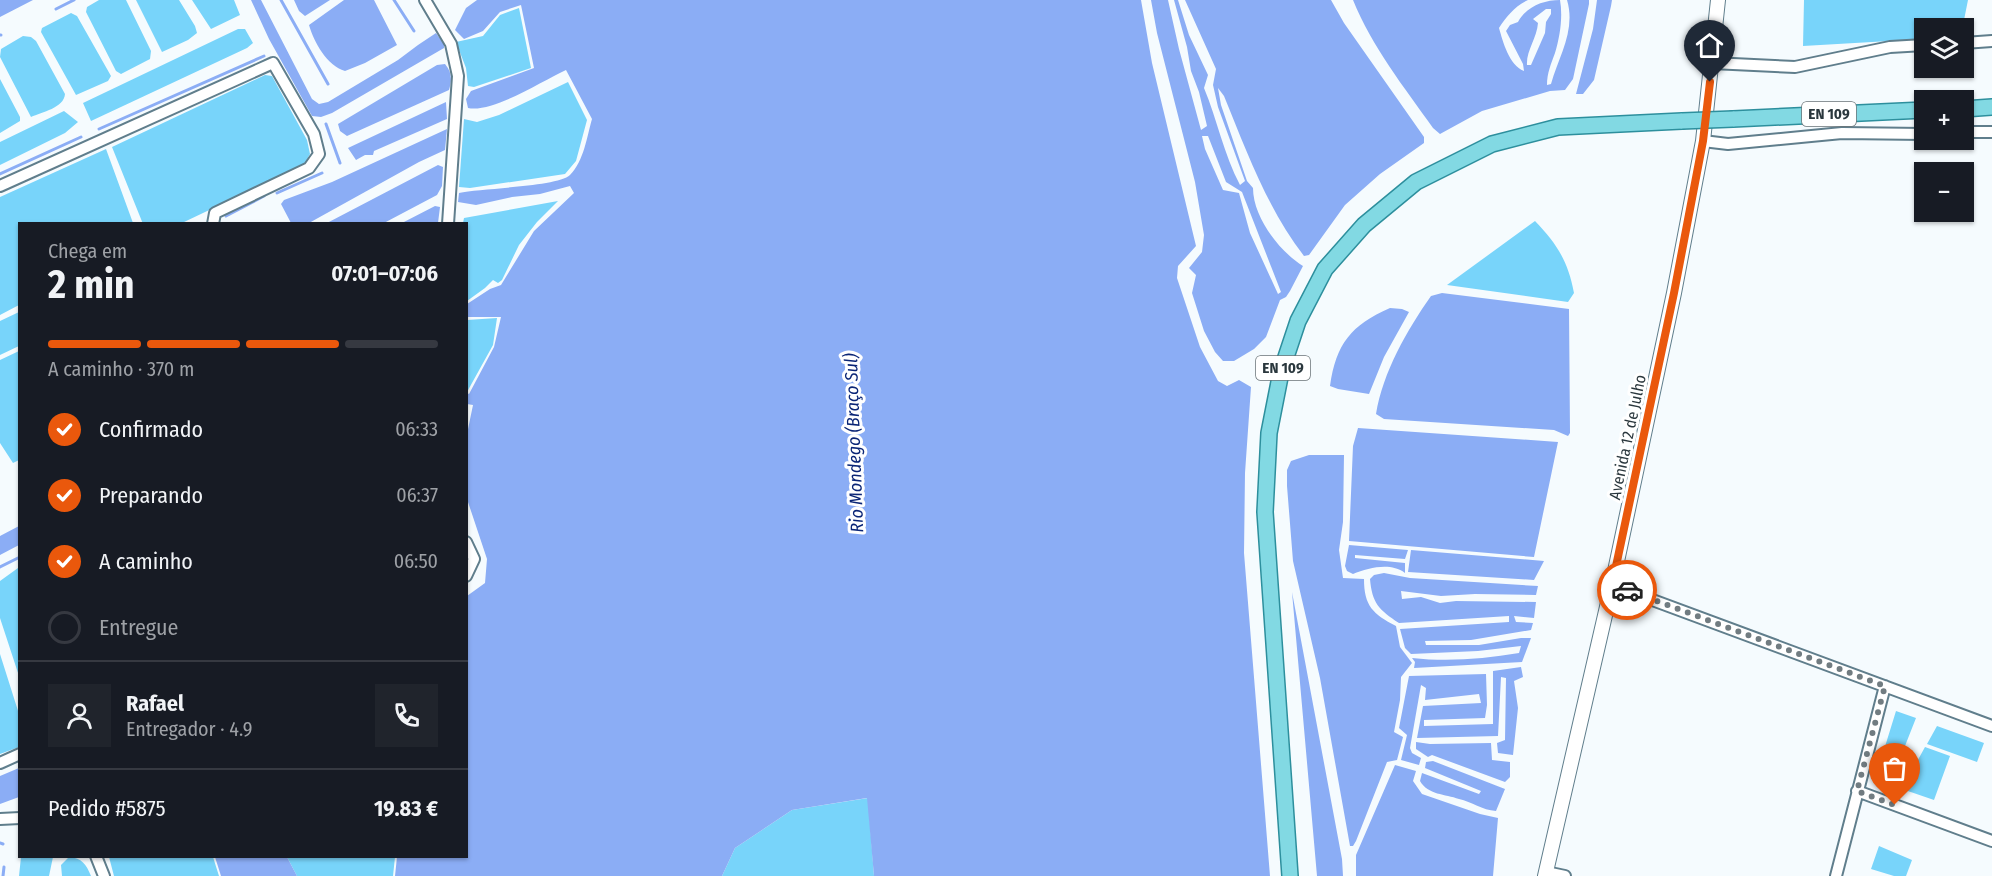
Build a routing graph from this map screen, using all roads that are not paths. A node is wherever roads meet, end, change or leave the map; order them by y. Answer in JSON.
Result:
{"nodes":[{"id":1,"x":425,"y":0,"type":"edge"},
{"id":2,"x":1718,"y":0,"type":"edge"},
{"id":3,"x":1992,"y":41,"type":"edge"},
{"id":4,"x":1974,"y":42,"type":"edge"},
{"id":5,"x":1914,"y":46,"type":"edge"},
{"id":6,"x":1712,"y":63,"type":"junction"},
{"id":7,"x":1992,"y":107,"type":"edge"},
{"id":8,"x":1974,"y":108,"type":"edge"},
{"id":9,"x":1914,"y":110,"type":"edge"},
{"id":10,"x":1974,"y":132,"type":"edge"},
{"id":11,"x":1992,"y":132,"type":"edge"},
{"id":12,"x":1914,"y":134,"type":"edge"},
{"id":13,"x":1703,"y":141,"type":"junction"},
{"id":14,"x":0,"y":186,"type":"edge"},
{"id":15,"x":213,"y":222,"type":"edge"},
{"id":16,"x":448,"y":222,"type":"edge"},
{"id":17,"x":468,"y":546,"type":"edge"},
{"id":18,"x":468,"y":572,"type":"edge"},
{"id":19,"x":1612,"y":585,"type":"junction"},
{"id":20,"x":1885,"y":686,"type":"junction"},
{"id":21,"x":1992,"y":726,"type":"edge"},
{"id":22,"x":18,"y":755,"type":"edge"},
{"id":23,"x":0,"y":763,"type":"edge"},
{"id":24,"x":1857,"y":791,"type":"junction"},
{"id":25,"x":18,"y":818,"type":"edge"},
{"id":26,"x":0,"y":819,"type":"edge"},
{"id":27,"x":1992,"y":841,"type":"edge"},
{"id":28,"x":97,"y":858,"type":"edge"},
{"id":29,"x":1545,"y":874,"type":"edge"},
{"id":30,"x":104,"y":876,"type":"edge"},
{"id":31,"x":1290,"y":876,"type":"edge"},
{"id":32,"x":1565,"y":876,"type":"edge"},
{"id":33,"x":1836,"y":876,"type":"edge"}],
"edges":[{"from":1,"to":16,"type":"street"},
{"from":2,"to":6,"type":"main road","name":"Avenida 12 de Julho"},
{"from":3,"to":4,"type":"street"},
{"from":5,"to":6,"type":"street"},
{"from":6,"to":13,"type":"main road","name":"Avenida 12 de Julho"},
{"from":7,"to":8,"type":"main road"},
{"from":9,"to":31,"type":"main road","number":"EN 109","bridge":true},
{"from":10,"to":11,"type":"street"},
{"from":12,"to":13,"type":"street"},
{"from":13,"to":19,"type":"main road","name":"Avenida 12 de Julho"},
{"from":14,"to":15,"type":"street"},
{"from":17,"to":18,"type":"street"},
{"from":19,"to":20,"type":"street"},
{"from":19,"to":29,"type":"main road","name":"Avenida 12 de Julho"},
{"from":20,"to":21,"type":"street"},
{"from":20,"to":24,"type":"street"},
{"from":22,"to":23,"type":"street"},
{"from":24,"to":27,"type":"street"},
{"from":24,"to":33,"type":"street"},
{"from":25,"to":26,"type":"street"},
{"from":28,"to":30,"type":"street"},
{"from":29,"to":32,"type":"street"}]}
